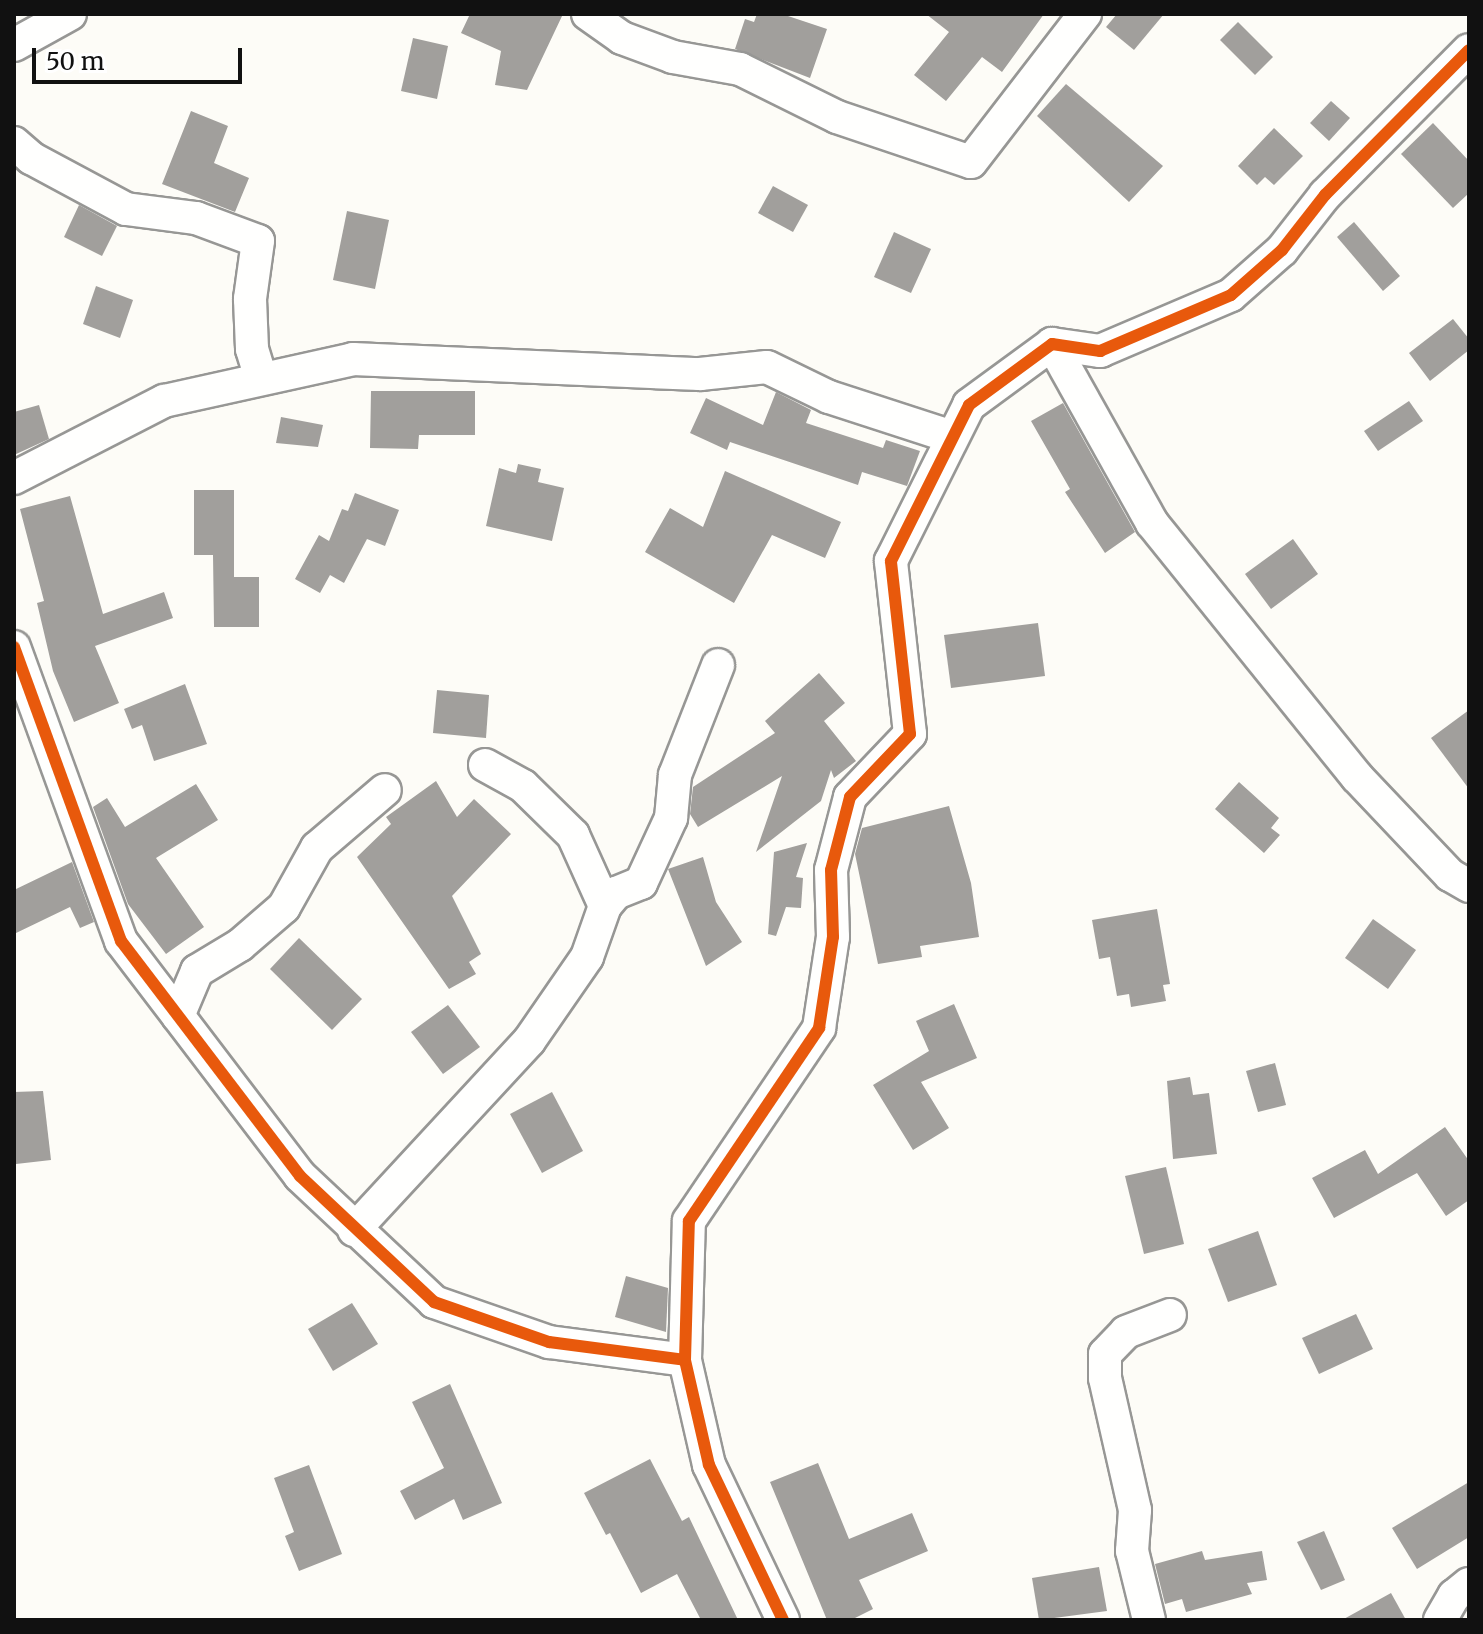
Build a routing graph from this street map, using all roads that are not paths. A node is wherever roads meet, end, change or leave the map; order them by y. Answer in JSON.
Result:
{"nodes":[{"id":1,"x":70,"y":14,"type":"edge"},
{"id":2,"x":588,"y":14,"type":"edge"},
{"id":3,"x":1085,"y":14,"type":"edge"},
{"id":4,"x":14,"y":45,"type":"edge"},
{"id":5,"x":1469,"y":50,"type":"edge"},
{"id":6,"x":14,"y":143,"type":"edge"},
{"id":7,"x":1052,"y":344,"type":"junction"},
{"id":8,"x":261,"y":379,"type":"junction"},
{"id":9,"x":952,"y":437,"type":"junction"},
{"id":10,"x":14,"y":478,"type":"edge"},
{"id":11,"x":14,"y":647,"type":"edge"},
{"id":12,"x":718,"y":665,"type":"dead end"},
{"id":13,"x":485,"y":765,"type":"dead end"},
{"id":14,"x":385,"y":790,"type":"dead end"},
{"id":15,"x":1469,"y":886,"type":"edge"},
{"id":16,"x":605,"y":906,"type":"junction"},
{"id":17,"x":178,"y":1016,"type":"junction"},
{"id":18,"x":354,"y":1230,"type":"junction"},
{"id":19,"x":1170,"y":1315,"type":"dead end"},
{"id":20,"x":685,"y":1360,"type":"junction"},
{"id":21,"x":1469,"y":1584,"type":"edge"},
{"id":22,"x":783,"y":1620,"type":"edge"},
{"id":23,"x":1149,"y":1620,"type":"edge"},
{"id":24,"x":1440,"y":1620,"type":"edge"}],
"edges":[{"from":1,"to":4,"type":"street"},
{"from":2,"to":3,"type":"street"},
{"from":5,"to":7,"type":"street"},
{"from":6,"to":8,"type":"street"},
{"from":7,"to":9,"type":"street"},
{"from":7,"to":15,"type":"street"},
{"from":8,"to":9,"type":"street"},
{"from":8,"to":10,"type":"street"},
{"from":9,"to":20,"type":"street"},
{"from":11,"to":17,"type":"street"},
{"from":12,"to":16,"type":"street"},
{"from":13,"to":16,"type":"street"},
{"from":14,"to":17,"type":"street"},
{"from":16,"to":18,"type":"street"},
{"from":17,"to":18,"type":"street"},
{"from":18,"to":20,"type":"street"},
{"from":19,"to":23,"type":"street"},
{"from":20,"to":22,"type":"street"},
{"from":21,"to":24,"type":"street"}]}
